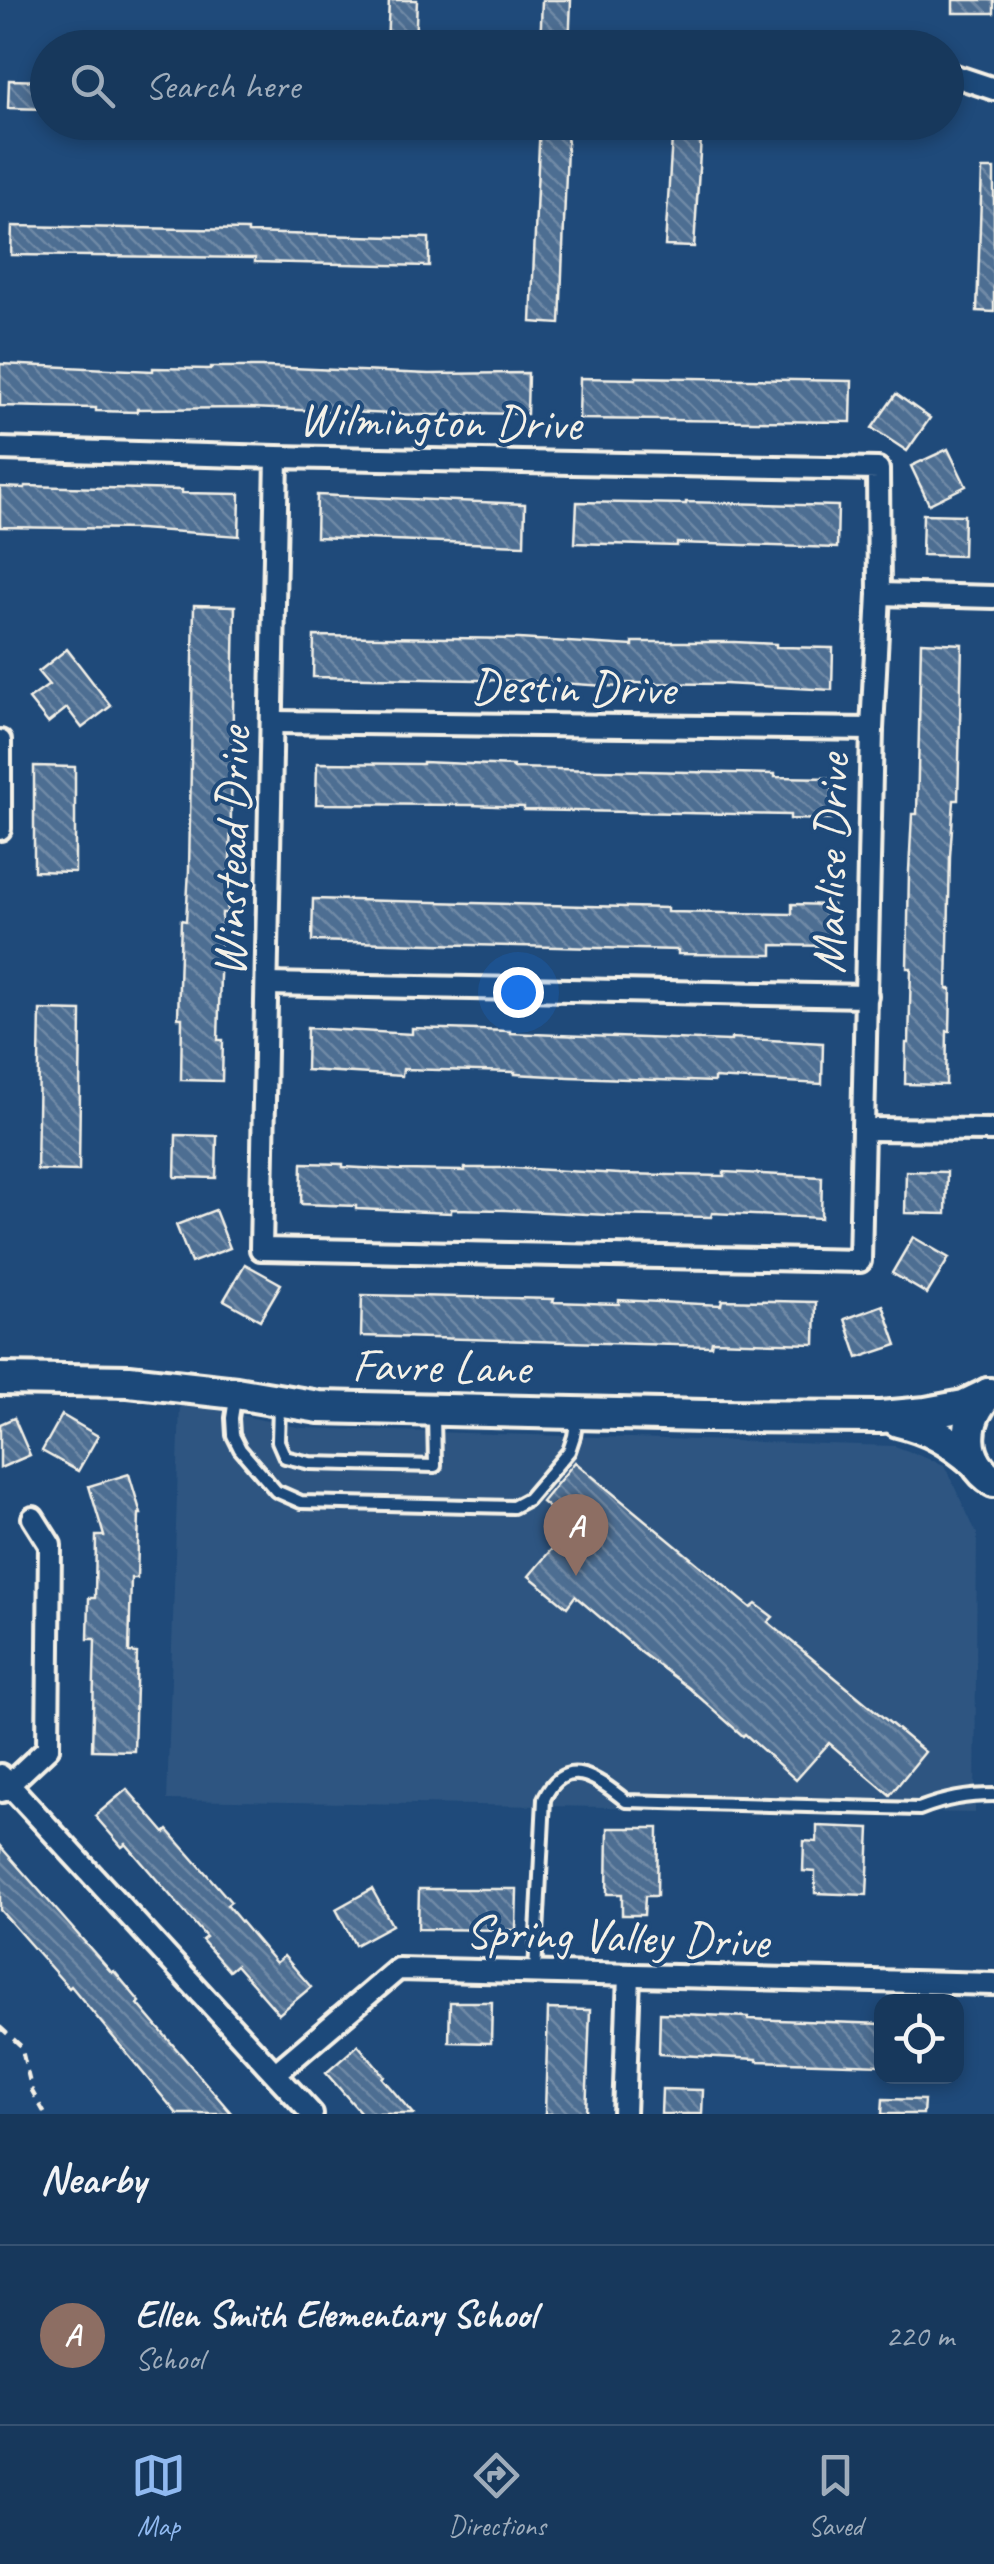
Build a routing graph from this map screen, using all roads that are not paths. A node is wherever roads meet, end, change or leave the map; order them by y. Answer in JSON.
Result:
{"nodes":[{"id":1,"x":964,"y":79,"type":"edge"},
{"id":2,"x":994,"y":89,"type":"edge"},
{"id":3,"x":0,"y":449,"type":"edge"},
{"id":4,"x":278,"y":457,"type":"junction"},
{"id":5,"x":878,"y":469,"type":"joint"},
{"id":6,"x":879,"y":594,"type":"junction"},
{"id":7,"x":994,"y":597,"type":"edge"},
{"id":8,"x":273,"y":722,"type":"junction"},
{"id":9,"x":872,"y":729,"type":"junction"},
{"id":10,"x":0,"y":741,"type":"edge"},
{"id":11,"x":0,"y":829,"type":"edge"},
{"id":12,"x":267,"y":984,"type":"junction"},
{"id":13,"x":867,"y":996,"type":"junction"},
{"id":14,"x":863,"y":1130,"type":"junction"},
{"id":15,"x":994,"y":1130,"type":"edge"},
{"id":16,"x":860,"y":1262,"type":"joint"},
{"id":17,"x":0,"y":1379,"type":"edge"},
{"id":18,"x":991,"y":1392,"type":"edge"},
{"id":19,"x":236,"y":1393,"type":"junction"},
{"id":20,"x":280,"y":1400,"type":"junction"},
{"id":21,"x":434,"y":1410,"type":"junction"},
{"id":22,"x":577,"y":1413,"type":"junction"},
{"id":23,"x":881,"y":1417,"type":"junction"},
{"id":24,"x":987,"y":1479,"type":"edge"},
{"id":25,"x":34,"y":1518,"type":"dead end"},
{"id":26,"x":3,"y":1784,"type":"edge"},
{"id":27,"x":994,"y":1796,"type":"edge"},
{"id":28,"x":535,"y":1972,"type":"junction"},
{"id":29,"x":629,"y":1975,"type":"junction"},
{"id":30,"x":994,"y":1984,"type":"edge"},
{"id":31,"x":276,"y":2073,"type":"junction"},
{"id":32,"x":312,"y":2114,"type":"edge"},
{"id":33,"x":624,"y":2114,"type":"edge"}],
"edges":[{"from":1,"to":2,"type":"street"},
{"from":3,"to":4,"type":"street","name":"Wilmington Drive"},
{"from":4,"to":5,"type":"street","name":"Wilmington Drive"},
{"from":4,"to":8,"type":"street","name":"Winstead Drive"},
{"from":5,"to":6,"type":"street","name":"Marlise Drive"},
{"from":6,"to":7,"type":"street"},
{"from":6,"to":9,"type":"street","name":"Marlise Drive"},
{"from":8,"to":9,"type":"street","name":"Destin Drive"},
{"from":8,"to":12,"type":"street","name":"Winstead Drive"},
{"from":9,"to":13,"type":"street","name":"Marlise Drive"},
{"from":10,"to":11,"type":"street"},
{"from":12,"to":13,"type":"street"},
{"from":12,"to":16,"type":"street","name":"Winstead Drive"},
{"from":13,"to":14,"type":"street","name":"Marlise Drive"},
{"from":14,"to":15,"type":"street"},
{"from":14,"to":16,"type":"street","name":"Marlise Drive"},
{"from":17,"to":19,"type":"street","name":"Favre Lane"},
{"from":18,"to":23,"type":"street","name":"Favre Lane"},
{"from":18,"to":24,"type":"street"},
{"from":19,"to":20,"type":"street","name":"Favre Lane"},
{"from":19,"to":22,"type":"lane"},
{"from":20,"to":21,"type":"street","name":"Favre Lane"},
{"from":20,"to":21,"type":"lane"},
{"from":21,"to":22,"type":"street","name":"Favre Lane"},
{"from":22,"to":23,"type":"street","name":"Favre Lane"},
{"from":23,"to":24,"type":"street","name":"Favre Lane"},
{"from":25,"to":26,"type":"street"},
{"from":26,"to":31,"type":"street"},
{"from":27,"to":28,"type":"lane"},
{"from":28,"to":29,"type":"street","name":"Spring Valley Drive"},
{"from":28,"to":31,"type":"street","name":"Spring Valley Drive"},
{"from":29,"to":30,"type":"street","name":"Spring Valley Drive"},
{"from":29,"to":33,"type":"street"},
{"from":31,"to":32,"type":"street"}]}
